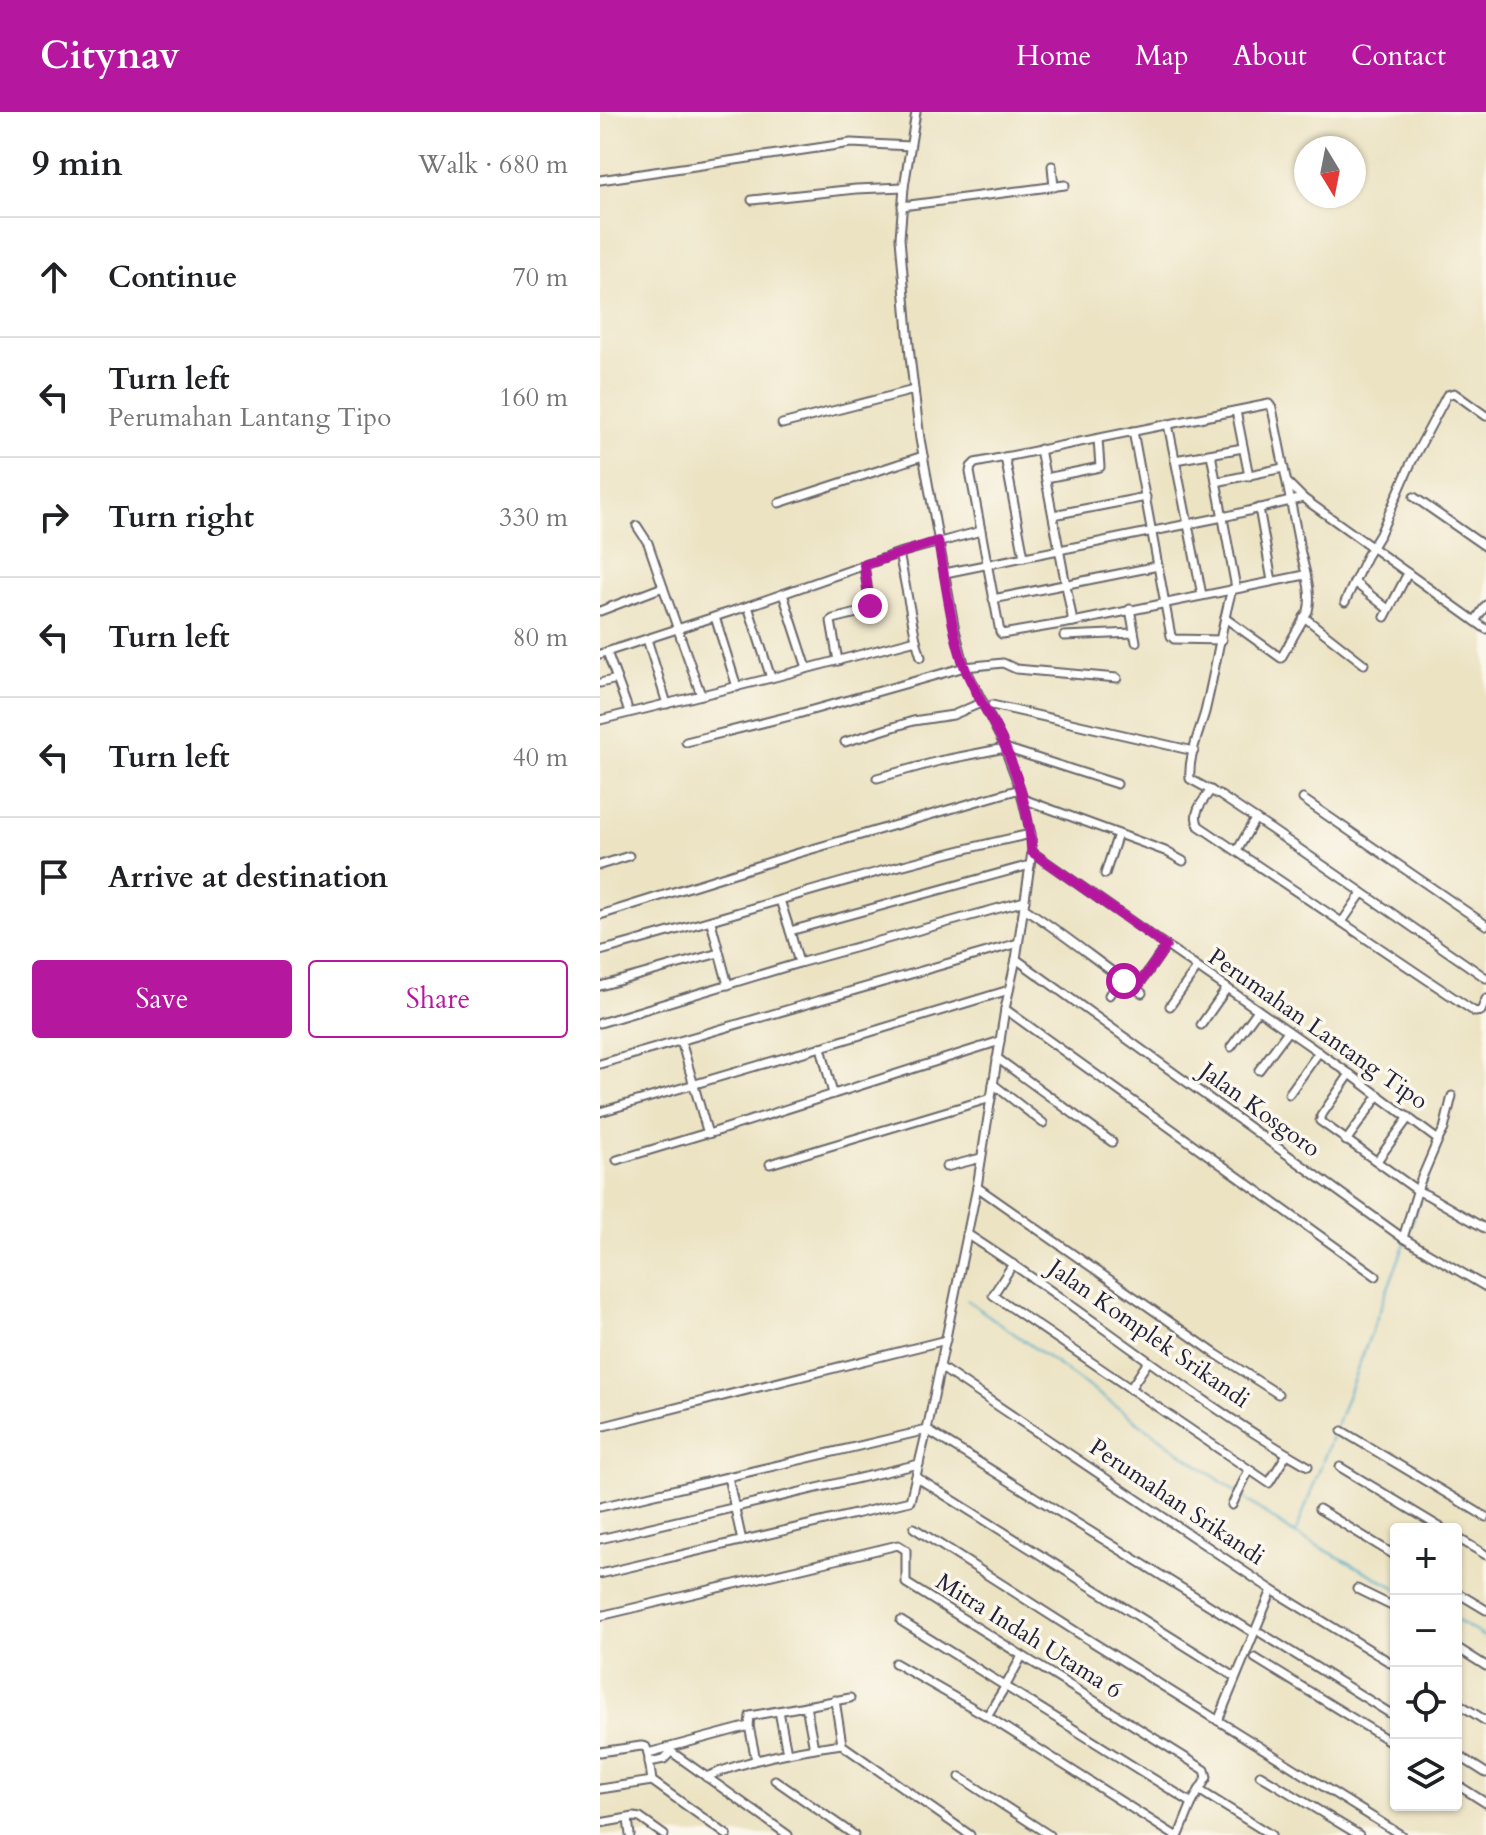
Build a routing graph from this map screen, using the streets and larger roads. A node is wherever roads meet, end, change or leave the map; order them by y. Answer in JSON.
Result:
{"nodes":[{"id":1,"x":916,"y":112,"type":"edge"},
{"id":2,"x":910,"y":146,"type":"junction"},
{"id":3,"x":1052,"y":166,"type":"dead end"},
{"id":4,"x":600,"y":180,"type":"edge"},
{"id":5,"x":1065,"y":185,"type":"dead end"},
{"id":6,"x":904,"y":187,"type":"junction"},
{"id":7,"x":1054,"y":187,"type":"junction"},
{"id":8,"x":752,"y":200,"type":"dead end"},
{"id":9,"x":902,"y":206,"type":"junction"},
{"id":10,"x":914,"y":390,"type":"junction"},
{"id":11,"x":1236,"y":411,"type":"junction"},
{"id":12,"x":1486,"y":416,"type":"edge"},
{"id":13,"x":782,"y":424,"type":"dead end"},
{"id":14,"x":1168,"y":424,"type":"junction"},
{"id":15,"x":1133,"y":431,"type":"junction"},
{"id":16,"x":1098,"y":439,"type":"junction"},
{"id":17,"x":1243,"y":448,"type":"junction"},
{"id":18,"x":1040,"y":449,"type":"junction"},
{"id":19,"x":1211,"y":454,"type":"junction"},
{"id":20,"x":923,"y":456,"type":"junction"},
{"id":21,"x":1005,"y":457,"type":"junction"},
{"id":22,"x":1175,"y":460,"type":"junction"},
{"id":23,"x":1283,"y":468,"type":"junction"},
{"id":24,"x":1249,"y":476,"type":"junction"},
{"id":25,"x":1046,"y":478,"type":"junction"},
{"id":26,"x":1216,"y":482,"type":"junction"},
{"id":27,"x":1288,"y":483,"type":"junction"},
{"id":28,"x":1146,"y":497,"type":"junction"},
{"id":29,"x":1414,"y":497,"type":"dead end"},
{"id":30,"x":1303,"y":498,"type":"junction"},
{"id":31,"x":1292,"y":501,"type":"junction"},
{"id":32,"x":779,"y":503,"type":"dead end"},
{"id":33,"x":1259,"y":508,"type":"junction"},
{"id":34,"x":1053,"y":515,"type":"junction"},
{"id":35,"x":1223,"y":517,"type":"junction"},
{"id":36,"x":1188,"y":524,"type":"junction"},
{"id":37,"x":637,"y":526,"type":"dead end"},
{"id":38,"x":981,"y":531,"type":"junction"},
{"id":39,"x":1152,"y":531,"type":"junction"},
{"id":40,"x":938,"y":541,"type":"junction"},
{"id":41,"x":1373,"y":547,"type":"junction"},
{"id":42,"x":1486,"y":547,"type":"edge"},
{"id":43,"x":1059,"y":550,"type":"junction"},
{"id":44,"x":899,"y":553,"type":"junction"},
{"id":45,"x":1024,"y":557,"type":"junction"},
{"id":46,"x":987,"y":564,"type":"junction"},
{"id":47,"x":864,"y":565,"type":"junction"},
{"id":48,"x":1158,"y":566,"type":"junction"},
{"id":49,"x":945,"y":573,"type":"junction"},
{"id":50,"x":1408,"y":573,"type":"junction"},
{"id":51,"x":1305,"y":575,"type":"junction"},
{"id":52,"x":1272,"y":581,"type":"junction"},
{"id":53,"x":1354,"y":582,"type":"junction"},
{"id":54,"x":1066,"y":585,"type":"junction"},
{"id":55,"x":663,"y":587,"type":"junction"},
{"id":56,"x":1234,"y":589,"type":"junction"},
{"id":57,"x":783,"y":594,"type":"junction"},
{"id":58,"x":1202,"y":595,"type":"junction"},
{"id":59,"x":993,"y":599,"type":"junction"},
{"id":60,"x":1166,"y":602,"type":"junction"},
{"id":61,"x":1345,"y":602,"type":"dead end"},
{"id":62,"x":1486,"y":605,"type":"edge"},
{"id":63,"x":748,"y":606,"type":"junction"},
{"id":64,"x":1130,"y":609,"type":"junction"},
{"id":65,"x":600,"y":611,"type":"edge"},
{"id":66,"x":715,"y":617,"type":"junction"},
{"id":67,"x":1304,"y":617,"type":"junction"},
{"id":68,"x":1225,"y":618,"type":"junction"},
{"id":69,"x":1475,"y":621,"type":"junction"},
{"id":70,"x":1073,"y":622,"type":"junction"},
{"id":71,"x":677,"y":628,"type":"junction"},
{"id":72,"x":1486,"y":629,"type":"edge"},
{"id":73,"x":1134,"y":633,"type":"junction"},
{"id":74,"x":1064,"y":636,"type":"dead end"},
{"id":75,"x":647,"y":639,"type":"junction"},
{"id":76,"x":916,"y":640,"type":"junction"},
{"id":77,"x":1222,"y":640,"type":"junction"},
{"id":78,"x":1136,"y":642,"type":"dead end"},
{"id":79,"x":604,"y":653,"type":"edge"},
{"id":80,"x":921,"y":657,"type":"dead end"},
{"id":81,"x":838,"y":661,"type":"junction"},
{"id":82,"x":1364,"y":664,"type":"dead end"},
{"id":83,"x":965,"y":667,"type":"junction"},
{"id":84,"x":807,"y":668,"type":"junction"},
{"id":85,"x":771,"y":678,"type":"junction"},
{"id":86,"x":1117,"y":678,"type":"dead end"},
{"id":87,"x":617,"y":679,"type":"junction"},
{"id":88,"x":600,"y":683,"type":"edge"},
{"id":89,"x":737,"y":687,"type":"junction"},
{"id":90,"x":701,"y":695,"type":"junction"},
{"id":91,"x":983,"y":702,"type":"junction"},
{"id":92,"x":667,"y":704,"type":"junction"},
{"id":93,"x":992,"y":705,"type":"dead end"},
{"id":94,"x":629,"y":712,"type":"junction"},
{"id":95,"x":600,"y":720,"type":"edge"},
{"id":96,"x":686,"y":742,"type":"dead end"},
{"id":97,"x":845,"y":742,"type":"dead end"},
{"id":98,"x":1005,"y":748,"type":"junction"},
{"id":99,"x":1194,"y":751,"type":"junction"},
{"id":100,"x":877,"y":778,"type":"dead end"},
{"id":101,"x":1117,"y":784,"type":"dead end"},
{"id":102,"x":1020,"y":789,"type":"junction"},
{"id":103,"x":1211,"y":790,"type":"junction"},
{"id":104,"x":1023,"y":799,"type":"junction"},
{"id":105,"x":1303,"y":799,"type":"dead end"},
{"id":106,"x":1255,"y":819,"type":"junction"},
{"id":107,"x":1031,"y":834,"type":"junction"},
{"id":108,"x":1118,"y":834,"type":"junction"},
{"id":109,"x":1237,"y":851,"type":"junction"},
{"id":110,"x":1032,"y":852,"type":"junction"},
{"id":111,"x":629,"y":856,"type":"dead end"},
{"id":112,"x":1183,"y":861,"type":"dead end"},
{"id":113,"x":600,"y":865,"type":"edge"},
{"id":114,"x":1030,"y":865,"type":"junction"},
{"id":115,"x":1105,"y":874,"type":"dead end"},
{"id":116,"x":1362,"y":893,"type":"junction"},
{"id":117,"x":780,"y":900,"type":"junction"},
{"id":118,"x":1024,"y":905,"type":"junction"},
{"id":119,"x":600,"y":915,"type":"edge"},
{"id":120,"x":711,"y":922,"type":"junction"},
{"id":121,"x":1342,"y":922,"type":"junction"},
{"id":122,"x":1486,"y":925,"type":"edge"},
{"id":123,"x":790,"y":931,"type":"junction"},
{"id":124,"x":1018,"y":943,"type":"junction"},
{"id":125,"x":1166,"y":946,"type":"junction"},
{"id":126,"x":600,"y":951,"type":"edge"},
{"id":127,"x":719,"y":953,"type":"junction"},
{"id":128,"x":1016,"y":959,"type":"junction"},
{"id":129,"x":799,"y":963,"type":"junction"},
{"id":130,"x":1197,"y":968,"type":"junction"},
{"id":131,"x":1486,"y":978,"type":"edge"},
{"id":132,"x":1124,"y":981,"type":"dead end"},
{"id":133,"x":728,"y":985,"type":"junction"},
{"id":134,"x":600,"y":986,"type":"edge"},
{"id":135,"x":1227,"y":988,"type":"junction"},
{"id":136,"x":1009,"y":990,"type":"junction"},
{"id":137,"x":1109,"y":995,"type":"dead end"},
{"id":138,"x":1486,"y":999,"type":"edge"},
{"id":139,"x":1170,"y":1006,"type":"dead end"},
{"id":140,"x":1005,"y":1009,"type":"junction"},
{"id":141,"x":1258,"y":1010,"type":"junction"},
{"id":142,"x":600,"y":1023,"type":"edge"},
{"id":143,"x":1201,"y":1025,"type":"dead end"},
{"id":144,"x":1288,"y":1031,"type":"junction"},
{"id":145,"x":681,"y":1041,"type":"junction"},
{"id":146,"x":1000,"y":1041,"type":"junction"},
{"id":147,"x":821,"y":1047,"type":"junction"},
{"id":148,"x":1231,"y":1047,"type":"dead end"},
{"id":149,"x":1319,"y":1052,"type":"junction"},
{"id":150,"x":997,"y":1058,"type":"junction"},
{"id":151,"x":600,"y":1064,"type":"edge"},
{"id":152,"x":1259,"y":1070,"type":"dead end"},
{"id":153,"x":1350,"y":1074,"type":"junction"},
{"id":154,"x":993,"y":1084,"type":"junction"},
{"id":155,"x":693,"y":1085,"type":"junction"},
{"id":156,"x":833,"y":1094,"type":"junction"},
{"id":157,"x":1289,"y":1094,"type":"dead end"},
{"id":158,"x":1379,"y":1095,"type":"junction"},
{"id":159,"x":1452,"y":1096,"type":"dead end"},
{"id":160,"x":991,"y":1098,"type":"junction"},
{"id":161,"x":600,"y":1112,"type":"edge"},
{"id":162,"x":1409,"y":1117,"type":"junction"},
{"id":163,"x":1043,"y":1123,"type":"dead end"},
{"id":164,"x":707,"y":1133,"type":"junction"},
{"id":165,"x":1438,"y":1140,"type":"junction"},
{"id":166,"x":1346,"y":1141,"type":"junction"},
{"id":167,"x":1112,"y":1142,"type":"dead end"},
{"id":168,"x":981,"y":1158,"type":"junction"},
{"id":169,"x":617,"y":1160,"type":"dead end"},
{"id":170,"x":1377,"y":1161,"type":"junction"},
{"id":171,"x":770,"y":1164,"type":"dead end"},
{"id":172,"x":946,"y":1167,"type":"dead end"},
{"id":173,"x":977,"y":1187,"type":"junction"},
{"id":174,"x":1418,"y":1192,"type":"junction"},
{"id":175,"x":1486,"y":1229,"type":"edge"},
{"id":176,"x":967,"y":1234,"type":"junction"},
{"id":177,"x":1405,"y":1240,"type":"junction"},
{"id":178,"x":1013,"y":1264,"type":"junction"},
{"id":179,"x":1376,"y":1276,"type":"dead end"},
{"id":180,"x":1486,"y":1287,"type":"edge"},
{"id":181,"x":946,"y":1340,"type":"junction"},
{"id":182,"x":1148,"y":1362,"type":"junction"},
{"id":183,"x":940,"y":1367,"type":"junction"},
{"id":184,"x":1130,"y":1389,"type":"junction"},
{"id":185,"x":1278,"y":1394,"type":"dead end"},
{"id":186,"x":600,"y":1427,"type":"edge"},
{"id":187,"x":927,"y":1430,"type":"junction"},
{"id":188,"x":1342,"y":1431,"type":"dead end"},
{"id":189,"x":1287,"y":1454,"type":"junction"},
{"id":190,"x":919,"y":1464,"type":"junction"},
{"id":191,"x":1308,"y":1466,"type":"dead end"},
{"id":192,"x":1340,"y":1467,"type":"dead end"},
{"id":193,"x":1249,"y":1470,"type":"junction"},
{"id":194,"x":728,"y":1477,"type":"junction"},
{"id":195,"x":916,"y":1477,"type":"junction"},
{"id":196,"x":1232,"y":1505,"type":"dead end"},
{"id":197,"x":600,"y":1507,"type":"edge"},
{"id":198,"x":734,"y":1508,"type":"junction"},
{"id":199,"x":1319,"y":1509,"type":"dead end"},
{"id":200,"x":1486,"y":1517,"type":"edge"},
{"id":201,"x":1433,"y":1523,"type":"edge"},
{"id":202,"x":914,"y":1528,"type":"dead end"},
{"id":203,"x":600,"y":1539,"type":"edge"},
{"id":204,"x":742,"y":1541,"type":"junction"},
{"id":205,"x":1462,"y":1541,"type":"edge"},
{"id":206,"x":1390,"y":1552,"type":"edge"},
{"id":207,"x":1486,"y":1555,"type":"edge"},
{"id":208,"x":600,"y":1574,"type":"edge"},
{"id":209,"x":1357,"y":1589,"type":"dead end"},
{"id":210,"x":1272,"y":1590,"type":"junction"},
{"id":211,"x":1461,"y":1595,"type":"edge"},
{"id":212,"x":1390,"y":1605,"type":"edge"},
{"id":213,"x":1486,"y":1610,"type":"edge"},
{"id":214,"x":600,"y":1616,"type":"edge"},
{"id":215,"x":901,"y":1621,"type":"dead end"},
{"id":216,"x":1258,"y":1633,"type":"junction"},
{"id":217,"x":1462,"y":1651,"type":"edge"},
{"id":218,"x":1022,"y":1656,"type":"junction"},
{"id":219,"x":1255,"y":1658,"type":"dead end"},
{"id":220,"x":1390,"y":1662,"type":"edge"},
{"id":221,"x":895,"y":1663,"type":"dead end"},
{"id":222,"x":1486,"y":1666,"type":"edge"},
{"id":223,"x":1235,"y":1677,"type":"junction"},
{"id":224,"x":1005,"y":1687,"type":"junction"},
{"id":225,"x":850,"y":1698,"type":"dead end"},
{"id":226,"x":835,"y":1700,"type":"junction"},
{"id":227,"x":806,"y":1706,"type":"junction"},
{"id":228,"x":1462,"y":1706,"type":"edge"},
{"id":229,"x":779,"y":1711,"type":"junction"},
{"id":230,"x":1390,"y":1713,"type":"edge"},
{"id":231,"x":987,"y":1716,"type":"junction"},
{"id":232,"x":1218,"y":1721,"type":"junction"},
{"id":233,"x":1486,"y":1721,"type":"edge"},
{"id":234,"x":749,"y":1726,"type":"junction"},
{"id":235,"x":1390,"y":1741,"type":"edge"},
{"id":236,"x":845,"y":1747,"type":"dead end"},
{"id":237,"x":814,"y":1748,"type":"junction"},
{"id":238,"x":668,"y":1750,"type":"junction"},
{"id":239,"x":600,"y":1752,"type":"edge"},
{"id":240,"x":648,"y":1753,"type":"junction"},
{"id":241,"x":787,"y":1753,"type":"junction"},
{"id":242,"x":1462,"y":1758,"type":"edge"},
{"id":243,"x":756,"y":1760,"type":"junction"},
{"id":244,"x":649,"y":1762,"type":"junction"},
{"id":245,"x":1486,"y":1773,"type":"edge"},
{"id":246,"x":1260,"y":1775,"type":"dead end"},
{"id":247,"x":960,"y":1777,"type":"dead end"},
{"id":248,"x":709,"y":1779,"type":"junction"},
{"id":249,"x":775,"y":1780,"type":"dead end"},
{"id":250,"x":652,"y":1781,"type":"junction"},
{"id":251,"x":1462,"y":1788,"type":"edge"},
{"id":252,"x":600,"y":1789,"type":"edge"},
{"id":253,"x":1199,"y":1790,"type":"junction"},
{"id":254,"x":1192,"y":1803,"type":"junction"},
{"id":255,"x":1486,"y":1803,"type":"edge"},
{"id":256,"x":628,"y":1819,"type":"junction"},
{"id":257,"x":600,"y":1823,"type":"edge"},
{"id":258,"x":630,"y":1835,"type":"edge"},
{"id":259,"x":664,"y":1835,"type":"edge"},
{"id":260,"x":727,"y":1835,"type":"edge"},
{"id":261,"x":788,"y":1835,"type":"edge"},
{"id":262,"x":854,"y":1835,"type":"edge"},
{"id":263,"x":970,"y":1835,"type":"edge"},
{"id":264,"x":1049,"y":1835,"type":"edge"},
{"id":265,"x":1176,"y":1835,"type":"edge"},
{"id":266,"x":1271,"y":1835,"type":"edge"},
{"id":267,"x":1359,"y":1835,"type":"edge"},
{"id":268,"x":1401,"y":1835,"type":"edge"}],
"edges":[{"from":1,"to":2,"type":"street"},
{"from":2,"to":4,"type":"street"},
{"from":2,"to":6,"type":"street"},
{"from":3,"to":7,"type":"street"},
{"from":5,"to":7,"type":"street"},
{"from":6,"to":8,"type":"street"},
{"from":6,"to":9,"type":"street"},
{"from":7,"to":9,"type":"street"},
{"from":9,"to":10,"type":"street"},
{"from":10,"to":13,"type":"street"},
{"from":10,"to":20,"type":"street"},
{"from":11,"to":14,"type":"street"},
{"from":11,"to":17,"type":"street"},
{"from":11,"to":23,"type":"street"},
{"from":12,"to":41,"type":"street"},
{"from":14,"to":15,"type":"street"},
{"from":14,"to":22,"type":"street"},
{"from":15,"to":16,"type":"street"},
{"from":15,"to":28,"type":"street"},
{"from":16,"to":18,"type":"street"},
{"from":16,"to":25,"type":"street"},
{"from":17,"to":19,"type":"street"},
{"from":17,"to":24,"type":"street"},
{"from":18,"to":21,"type":"street"},
{"from":18,"to":25,"type":"street"},
{"from":19,"to":22,"type":"street"},
{"from":19,"to":26,"type":"street"},
{"from":20,"to":32,"type":"street"},
{"from":20,"to":40,"type":"street"},
{"from":21,"to":38,"type":"street"},
{"from":21,"to":45,"type":"street"},
{"from":22,"to":36,"type":"street"},
{"from":23,"to":24,"type":"street"},
{"from":23,"to":27,"type":"street"},
{"from":24,"to":26,"type":"street"},
{"from":25,"to":34,"type":"street"},
{"from":26,"to":35,"type":"street"},
{"from":27,"to":30,"type":"street"},
{"from":27,"to":31,"type":"street"},
{"from":28,"to":34,"type":"street"},
{"from":28,"to":39,"type":"street"},
{"from":29,"to":42,"type":"street"},
{"from":30,"to":31,"type":"street"},
{"from":30,"to":41,"type":"street"},
{"from":31,"to":33,"type":"street"},
{"from":31,"to":51,"type":"street"},
{"from":33,"to":35,"type":"street"},
{"from":33,"to":52,"type":"street"},
{"from":34,"to":43,"type":"street"},
{"from":35,"to":36,"type":"street"},
{"from":35,"to":56,"type":"street"},
{"from":36,"to":39,"type":"street"},
{"from":36,"to":58,"type":"street"},
{"from":37,"to":55,"type":"street"},
{"from":38,"to":40,"type":"street"},
{"from":38,"to":46,"type":"street"},
{"from":39,"to":43,"type":"street"},
{"from":39,"to":48,"type":"street"},
{"from":40,"to":44,"type":"street"},
{"from":40,"to":49,"type":"street"},
{"from":41,"to":50,"type":"street"},
{"from":41,"to":53,"type":"street"},
{"from":43,"to":45,"type":"street"},
{"from":43,"to":54,"type":"street"},
{"from":44,"to":47,"type":"street"},
{"from":44,"to":76,"type":"street"},
{"from":45,"to":46,"type":"street"},
{"from":46,"to":49,"type":"street"},
{"from":46,"to":59,"type":"street"},
{"from":47,"to":57,"type":"street"},
{"from":47,"to":81,"type":"street"},
{"from":48,"to":54,"type":"street"},
{"from":48,"to":60,"type":"street"},
{"from":49,"to":83,"type":"street"},
{"from":50,"to":53,"type":"street"},
{"from":50,"to":69,"type":"street"},
{"from":51,"to":52,"type":"street"},
{"from":51,"to":67,"type":"street"},
{"from":52,"to":56,"type":"street"},
{"from":53,"to":61,"type":"street"},
{"from":54,"to":59,"type":"street"},
{"from":54,"to":70,"type":"street"},
{"from":55,"to":65,"type":"street"},
{"from":55,"to":71,"type":"street"},
{"from":56,"to":58,"type":"street"},
{"from":56,"to":68,"type":"street"},
{"from":57,"to":63,"type":"street"},
{"from":57,"to":84,"type":"street"},
{"from":58,"to":60,"type":"street"},
{"from":59,"to":70,"type":"street"},
{"from":60,"to":64,"type":"street"},
{"from":60,"to":77,"type":"street"},
{"from":62,"to":69,"type":"street"},
{"from":63,"to":66,"type":"street"},
{"from":63,"to":85,"type":"street"},
{"from":64,"to":70,"type":"street"},
{"from":64,"to":73,"type":"street"},
{"from":66,"to":71,"type":"street"},
{"from":66,"to":89,"type":"street"},
{"from":67,"to":68,"type":"street"},
{"from":67,"to":82,"type":"street"},
{"from":68,"to":77,"type":"street"},
{"from":69,"to":72,"type":"street"},
{"from":71,"to":75,"type":"street"},
{"from":71,"to":90,"type":"street"},
{"from":73,"to":74,"type":"street"},
{"from":73,"to":78,"type":"street"},
{"from":75,"to":79,"type":"street"},
{"from":75,"to":92,"type":"street"},
{"from":76,"to":80,"type":"street"},
{"from":76,"to":81,"type":"street"},
{"from":77,"to":99,"type":"street"},
{"from":79,"to":87,"type":"street"},
{"from":81,"to":84,"type":"street"},
{"from":83,"to":86,"type":"street"},
{"from":83,"to":91,"type":"street"},
{"from":83,"to":96,"type":"street"},
{"from":84,"to":85,"type":"street"},
{"from":85,"to":89,"type":"street"},
{"from":87,"to":88,"type":"street"},
{"from":87,"to":94,"type":"street"},
{"from":89,"to":90,"type":"street"},
{"from":90,"to":92,"type":"street"},
{"from":91,"to":97,"type":"street"},
{"from":91,"to":98,"type":"street"},
{"from":92,"to":94,"type":"street"},
{"from":93,"to":99,"type":"street"},
{"from":94,"to":95,"type":"street"},
{"from":98,"to":100,"type":"street"},
{"from":98,"to":101,"type":"street"},
{"from":98,"to":102,"type":"street"},
{"from":99,"to":103,"type":"street"},
{"from":102,"to":104,"type":"street"},
{"from":102,"to":119,"type":"street"},
{"from":103,"to":106,"type":"street"},
{"from":103,"to":109,"type":"street"},
{"from":104,"to":107,"type":"street"},
{"from":104,"to":108,"type":"street"},
{"from":105,"to":122,"type":"street"},
{"from":106,"to":109,"type":"street"},
{"from":106,"to":116,"type":"street"},
{"from":107,"to":110,"type":"street"},
{"from":107,"to":117,"type":"street"},
{"from":108,"to":112,"type":"street"},
{"from":108,"to":115,"type":"street"},
{"from":109,"to":121,"type":"street"},
{"from":110,"to":114,"type":"street"},
{"from":110,"to":125,"type":"street","name":"Perumahan Lantang Tipo"},
{"from":111,"to":113,"type":"street"},
{"from":114,"to":118,"type":"street"},
{"from":114,"to":123,"type":"street"},
{"from":116,"to":121,"type":"street"},
{"from":116,"to":131,"type":"street"},
{"from":117,"to":120,"type":"street"},
{"from":117,"to":123,"type":"street"},
{"from":118,"to":124,"type":"street"},
{"from":118,"to":129,"type":"street"},
{"from":118,"to":137,"type":"street"},
{"from":120,"to":126,"type":"street"},
{"from":120,"to":127,"type":"street"},
{"from":121,"to":138,"type":"street"},
{"from":123,"to":129,"type":"street"},
{"from":124,"to":128,"type":"street"},
{"from":124,"to":145,"type":"street"},
{"from":125,"to":130,"type":"street","name":"Perumahan Lantang Tipo"},
{"from":125,"to":132,"type":"street"},
{"from":127,"to":133,"type":"street"},
{"from":127,"to":134,"type":"street"},
{"from":128,"to":136,"type":"street"},
{"from":128,"to":177,"type":"street","name":"Jalan Kosgoro"},
{"from":129,"to":133,"type":"street"},
{"from":130,"to":135,"type":"street","name":"Perumahan Lantang Tipo"},
{"from":130,"to":139,"type":"street"},
{"from":133,"to":142,"type":"street"},
{"from":135,"to":141,"type":"street","name":"Perumahan Lantang Tipo"},
{"from":135,"to":143,"type":"street"},
{"from":136,"to":140,"type":"street"},
{"from":136,"to":147,"type":"street"},
{"from":140,"to":146,"type":"street"},
{"from":140,"to":179,"type":"street"},
{"from":141,"to":144,"type":"street","name":"Perumahan Lantang Tipo"},
{"from":141,"to":148,"type":"street"},
{"from":144,"to":149,"type":"street","name":"Perumahan Lantang Tipo"},
{"from":144,"to":152,"type":"street"},
{"from":145,"to":151,"type":"street"},
{"from":145,"to":155,"type":"street"},
{"from":146,"to":150,"type":"street"},
{"from":146,"to":156,"type":"street"},
{"from":147,"to":155,"type":"street"},
{"from":147,"to":156,"type":"street"},
{"from":149,"to":153,"type":"street","name":"Perumahan Lantang Tipo"},
{"from":149,"to":157,"type":"street"},
{"from":150,"to":154,"type":"street"},
{"from":150,"to":167,"type":"street"},
{"from":153,"to":158,"type":"street","name":"Perumahan Lantang Tipo"},
{"from":153,"to":166,"type":"street"},
{"from":154,"to":160,"type":"street"},
{"from":154,"to":163,"type":"street"},
{"from":155,"to":161,"type":"street"},
{"from":155,"to":164,"type":"street"},
{"from":156,"to":164,"type":"street"},
{"from":158,"to":162,"type":"street","name":"Perumahan Lantang Tipo"},
{"from":158,"to":166,"type":"street"},
{"from":159,"to":165,"type":"street"},
{"from":160,"to":168,"type":"street"},
{"from":160,"to":171,"type":"street"},
{"from":162,"to":165,"type":"street","name":"Perumahan Lantang Tipo"},
{"from":162,"to":170,"type":"street"},
{"from":164,"to":169,"type":"street"},
{"from":165,"to":174,"type":"street","name":"Perumahan Lantang Tipo"},
{"from":166,"to":170,"type":"street"},
{"from":168,"to":172,"type":"street"},
{"from":168,"to":173,"type":"street"},
{"from":170,"to":174,"type":"street"},
{"from":173,"to":176,"type":"street"},
{"from":173,"to":185,"type":"street"},
{"from":174,"to":175,"type":"street"},
{"from":174,"to":177,"type":"street","name":"Perumahan Lantang Tipo"},
{"from":176,"to":178,"type":"street","name":"Jalan Komplek Srikandi"},
{"from":176,"to":181,"type":"street"},
{"from":177,"to":180,"type":"street","name":"Jalan Kosgoro"},
{"from":178,"to":182,"type":"street","name":"Jalan Komplek Srikandi"},
{"from":178,"to":184,"type":"street"},
{"from":181,"to":183,"type":"street"},
{"from":181,"to":186,"type":"street"},
{"from":182,"to":184,"type":"street"},
{"from":182,"to":189,"type":"street","name":"Jalan Komplek Srikandi"},
{"from":183,"to":187,"type":"street"},
{"from":183,"to":210,"type":"street","name":"Perumahan Srikandi"},
{"from":184,"to":193,"type":"street"},
{"from":187,"to":190,"type":"street"},
{"from":187,"to":194,"type":"street"},
{"from":187,"to":216,"type":"street"},
{"from":188,"to":200,"type":"street"},
{"from":189,"to":191,"type":"street","name":"Jalan Komplek Srikandi"},
{"from":189,"to":193,"type":"street"},
{"from":190,"to":195,"type":"street"},
{"from":190,"to":198,"type":"street"},
{"from":192,"to":201,"type":"street"},
{"from":193,"to":196,"type":"street"},
{"from":194,"to":197,"type":"street"},
{"from":194,"to":198,"type":"street"},
{"from":195,"to":204,"type":"street"},
{"from":195,"to":223,"type":"street"},
{"from":198,"to":203,"type":"street"},
{"from":198,"to":204,"type":"street"},
{"from":199,"to":206,"type":"street"},
{"from":202,"to":232,"type":"street"},
{"from":204,"to":208,"type":"street"},
{"from":205,"to":207,"type":"street"},
{"from":209,"to":212,"type":"street"},
{"from":210,"to":216,"type":"street"},
{"from":210,"to":220,"type":"street","name":"Perumahan Srikandi"},
{"from":211,"to":213,"type":"street"},
{"from":214,"to":218,"type":"street","name":"Mitra Indah Utama 6"},
{"from":215,"to":224,"type":"street"},
{"from":216,"to":223,"type":"street"},
{"from":216,"to":230,"type":"street"},
{"from":217,"to":222,"type":"street"},
{"from":218,"to":224,"type":"street"},
{"from":218,"to":253,"type":"street","name":"Mitra Indah Utama 6"},
{"from":219,"to":235,"type":"street"},
{"from":221,"to":231,"type":"street"},
{"from":223,"to":232,"type":"street"},
{"from":224,"to":231,"type":"street"},
{"from":224,"to":254,"type":"street"},
{"from":225,"to":226,"type":"street"},
{"from":226,"to":227,"type":"street"},
{"from":226,"to":237,"type":"street"},
{"from":227,"to":229,"type":"street"},
{"from":227,"to":237,"type":"street"},
{"from":228,"to":233,"type":"street"},
{"from":229,"to":234,"type":"street"},
{"from":229,"to":241,"type":"street"},
{"from":231,"to":265,"type":"street"},
{"from":232,"to":268,"type":"street"},
{"from":234,"to":238,"type":"street"},
{"from":234,"to":243,"type":"street"},
{"from":236,"to":263,"type":"street"},
{"from":237,"to":241,"type":"street"},
{"from":238,"to":240,"type":"street"},
{"from":238,"to":244,"type":"street"},
{"from":238,"to":248,"type":"street"},
{"from":239,"to":240,"type":"street"},
{"from":240,"to":244,"type":"street"},
{"from":241,"to":243,"type":"street"},
{"from":242,"to":245,"type":"street"},
{"from":243,"to":248,"type":"street"},
{"from":244,"to":250,"type":"street"},
{"from":246,"to":267,"type":"street"},
{"from":247,"to":264,"type":"street"},
{"from":248,"to":261,"type":"street"},
{"from":249,"to":262,"type":"street"},
{"from":250,"to":252,"type":"street"},
{"from":250,"to":260,"type":"street"},
{"from":251,"to":255,"type":"street"},
{"from":253,"to":254,"type":"street"},
{"from":253,"to":266,"type":"street"},
{"from":254,"to":265,"type":"street"},
{"from":256,"to":257,"type":"street"},
{"from":256,"to":258,"type":"street"},
{"from":256,"to":259,"type":"street"}]}
